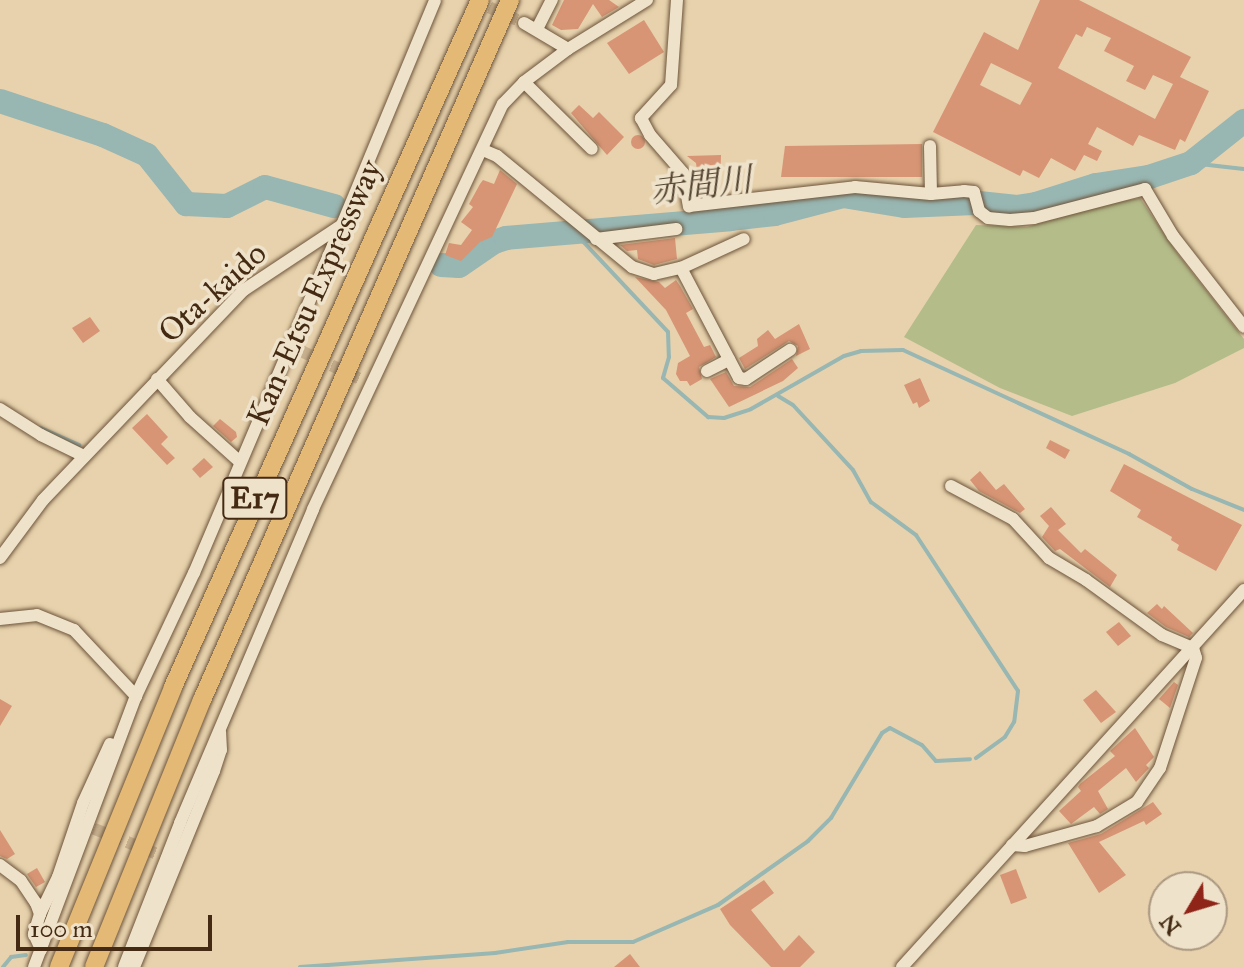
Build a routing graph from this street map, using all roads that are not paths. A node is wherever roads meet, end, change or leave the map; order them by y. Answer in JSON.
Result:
{"nodes":[{"id":1,"x":435,"y":0,"type":"edge"},
{"id":2,"x":480,"y":0,"type":"edge"},
{"id":3,"x":510,"y":0,"type":"edge"},
{"id":4,"x":552,"y":0,"type":"edge"},
{"id":5,"x":647,"y":0,"type":"edge"},
{"id":6,"x":677,"y":0,"type":"edge"},
{"id":7,"x":524,"y":23,"type":"tunnel mouth"},
{"id":8,"x":537,"y":29,"type":"junction"},
{"id":9,"x":568,"y":49,"type":"junction"},
{"id":10,"x":524,"y":82,"type":"junction"},
{"id":11,"x":930,"y":146,"type":"dead end"},
{"id":12,"x":592,"y":149,"type":"dead end"},
{"id":13,"x":483,"y":150,"type":"junction"},
{"id":14,"x":931,"y":194,"type":"junction"},
{"id":15,"x":342,"y":225,"type":"junction"},
{"id":16,"x":676,"y":229,"type":"dead end"},
{"id":17,"x":590,"y":234,"type":"junction"},
{"id":18,"x":744,"y":239,"type":"dead end"},
{"id":19,"x":681,"y":268,"type":"junction"},
{"id":20,"x":1244,"y":327,"type":"edge"},
{"id":21,"x":790,"y":350,"type":"dead end"},
{"id":22,"x":729,"y":360,"type":"junction"},
{"id":23,"x":707,"y":371,"type":"dead end"},
{"id":24,"x":157,"y":379,"type":"junction"},
{"id":25,"x":0,"y":409,"type":"edge"},
{"id":26,"x":84,"y":456,"type":"junction"},
{"id":27,"x":240,"y":462,"type":"junction"},
{"id":28,"x":951,"y":486,"type":"dead end"},
{"id":29,"x":0,"y":558,"type":"edge"},
{"id":30,"x":1244,"y":590,"type":"edge"},
{"id":31,"x":0,"y":619,"type":"edge"},
{"id":32,"x":1193,"y":648,"type":"junction"},
{"id":33,"x":135,"y":699,"type":"junction"},
{"id":34,"x":220,"y":729,"type":"junction"},
{"id":35,"x":1012,"y":845,"type":"junction"},
{"id":36,"x":0,"y":865,"type":"edge"},
{"id":37,"x":40,"y":914,"type":"junction"},
{"id":38,"x":41,"y":949,"type":"junction"},
{"id":39,"x":34,"y":967,"type":"edge"},
{"id":40,"x":59,"y":967,"type":"edge"},
{"id":41,"x":94,"y":967,"type":"edge"},
{"id":42,"x":124,"y":967,"type":"edge"},
{"id":43,"x":134,"y":967,"type":"edge"},
{"id":44,"x":902,"y":967,"type":"edge"}],
"edges":[{"from":1,"to":15,"type":"street"},
{"from":2,"to":40,"type":"highway","name":"Kan-Etsu Expressway","number":"E17"},
{"from":3,"to":41,"type":"highway","name":"Kan-Etsu Expressway","number":"E17"},
{"from":4,"to":8,"type":"street"},
{"from":5,"to":9,"type":"street"},
{"from":6,"to":14,"type":"street"},
{"from":7,"to":8,"type":"street"},
{"from":8,"to":9,"type":"street"},
{"from":9,"to":10,"type":"street"},
{"from":10,"to":12,"type":"street"},
{"from":10,"to":13,"type":"street"},
{"from":11,"to":14,"type":"street"},
{"from":13,"to":17,"type":"street"},
{"from":13,"to":34,"type":"street"},
{"from":14,"to":20,"type":"street"},
{"from":15,"to":24,"type":"street","name":"Ota-kaido"},
{"from":15,"to":27,"type":"street"},
{"from":16,"to":17,"type":"street"},
{"from":17,"to":19,"type":"street"},
{"from":18,"to":19,"type":"street"},
{"from":19,"to":22,"type":"street"},
{"from":21,"to":22,"type":"street"},
{"from":22,"to":23,"type":"street"},
{"from":24,"to":26,"type":"street","name":"Ota-kaido"},
{"from":24,"to":27,"type":"street"},
{"from":25,"to":26,"type":"street"},
{"from":26,"to":29,"type":"street","name":"Ota-kaido"},
{"from":27,"to":33,"type":"street"},
{"from":28,"to":32,"type":"street"},
{"from":30,"to":32,"type":"street"},
{"from":31,"to":33,"type":"street"},
{"from":32,"to":35,"type":"street"},
{"from":32,"to":35,"type":"street"},
{"from":33,"to":37,"type":"street"},
{"from":33,"to":38,"type":"street"},
{"from":34,"to":42,"type":"street"},
{"from":34,"to":43,"type":"street"},
{"from":35,"to":44,"type":"street"},
{"from":36,"to":37,"type":"street"},
{"from":37,"to":38,"type":"street"},
{"from":38,"to":39,"type":"street"}]}
